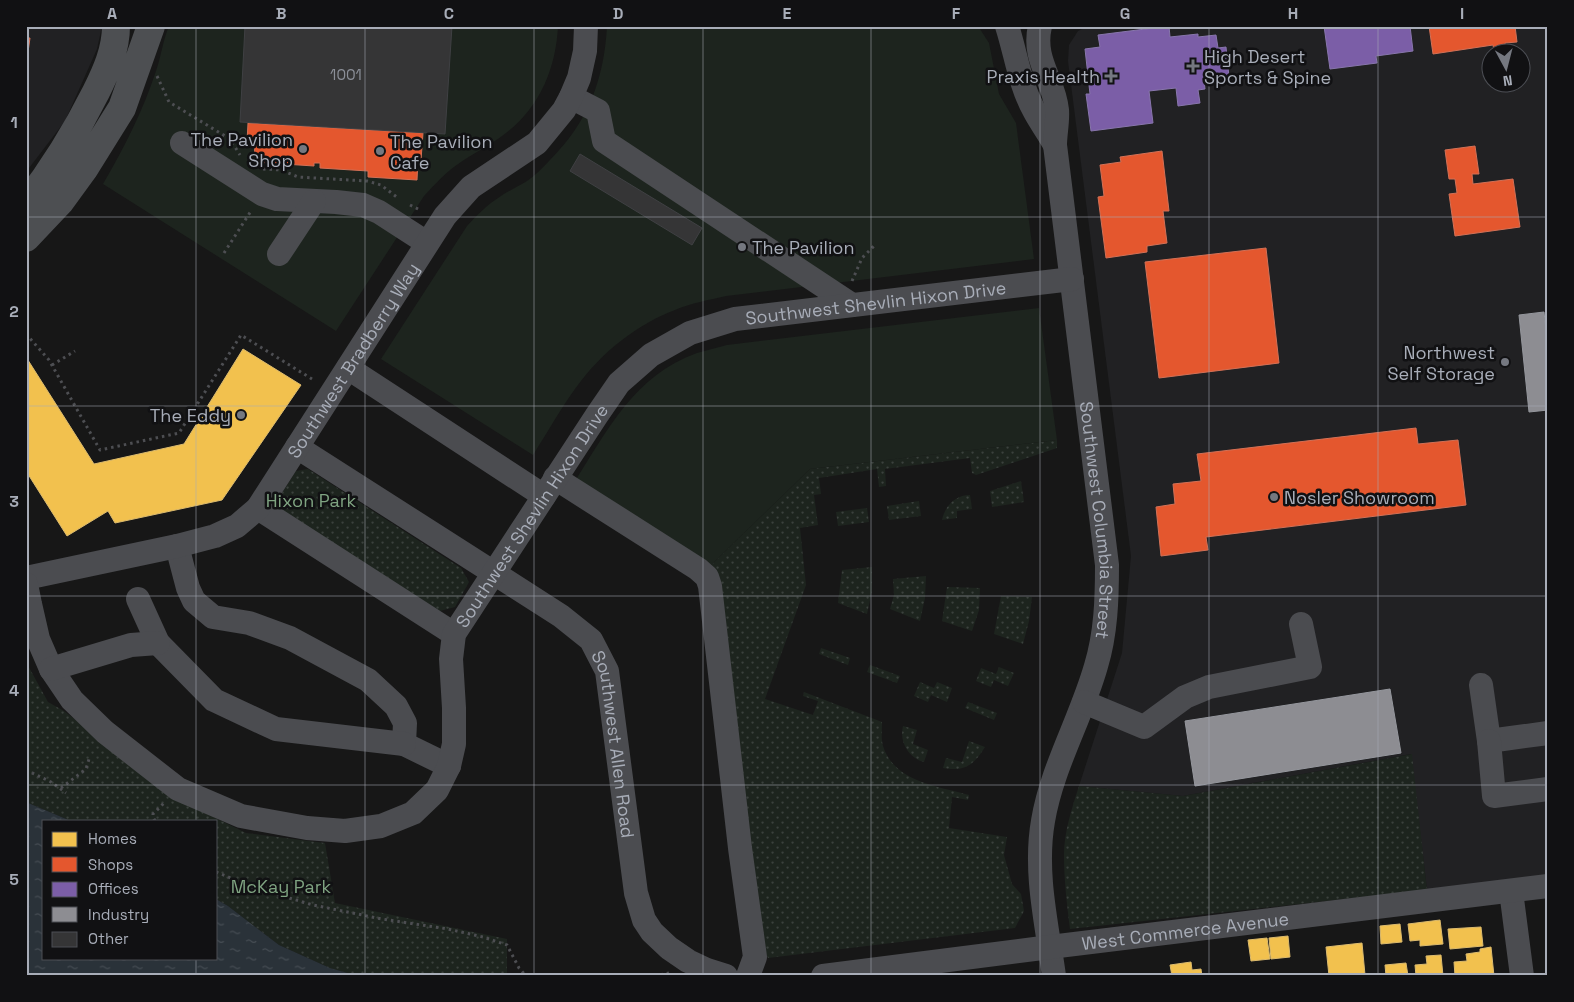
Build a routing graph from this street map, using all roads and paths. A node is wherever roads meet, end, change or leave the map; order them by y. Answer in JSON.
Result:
{"nodes":[{"id":1,"x":116,"y":26,"type":"edge"},
{"id":2,"x":151,"y":26,"type":"edge"},
{"id":3,"x":586,"y":26,"type":"edge"},
{"id":4,"x":1007,"y":26,"type":"edge"},
{"id":5,"x":1040,"y":26,"type":"edge"},
{"id":6,"x":149,"y":73,"type":"dead end"},
{"id":7,"x":571,"y":97,"type":"junction"},
{"id":8,"x":230,"y":139,"type":"dead end"},
{"id":9,"x":182,"y":143,"type":"dead end"},
{"id":10,"x":1055,"y":145,"type":"junction"},
{"id":11,"x":314,"y":200,"type":"junction"},
{"id":12,"x":26,"y":204,"type":"edge"},
{"id":13,"x":26,"y":238,"type":"edge"},
{"id":14,"x":427,"y":243,"type":"junction"},
{"id":15,"x":876,"y":244,"type":"dead end"},
{"id":16,"x":279,"y":254,"type":"dead end"},
{"id":17,"x":1072,"y":279,"type":"junction"},
{"id":18,"x":852,"y":294,"type":"junction"},
{"id":19,"x":26,"y":334,"type":"edge"},
{"id":20,"x":75,"y":351,"type":"dead end"},
{"id":21,"x":52,"y":366,"type":"junction"},
{"id":22,"x":348,"y":368,"type":"junction"},
{"id":23,"x":312,"y":379,"type":"dead end"},
{"id":24,"x":297,"y":447,"type":"junction"},
{"id":25,"x":549,"y":487,"type":"junction"},
{"id":26,"x":258,"y":508,"type":"junction"},
{"id":27,"x":177,"y":546,"type":"junction"},
{"id":28,"x":494,"y":573,"type":"junction"},
{"id":29,"x":26,"y":578,"type":"edge"},
{"id":30,"x":26,"y":584,"type":"edge"},
{"id":31,"x":138,"y":600,"type":"dead end"},
{"id":32,"x":1301,"y":624,"type":"dead end"},
{"id":33,"x":454,"y":634,"type":"junction"},
{"id":34,"x":158,"y":642,"type":"junction"},
{"id":35,"x":51,"y":669,"type":"junction"},
{"id":36,"x":1481,"y":686,"type":"dead end"},
{"id":37,"x":1084,"y":702,"type":"junction"},
{"id":38,"x":1548,"y":733,"type":"edge"},
{"id":39,"x":1489,"y":741,"type":"junction"},
{"id":40,"x":404,"y":744,"type":"junction"},
{"id":41,"x":89,"y":759,"type":"dead end"},
{"id":42,"x":449,"y":766,"type":"junction"},
{"id":43,"x":26,"y":770,"type":"edge"},
{"id":44,"x":60,"y":788,"type":"junction"},
{"id":45,"x":1548,"y":789,"type":"edge"},
{"id":46,"x":66,"y":793,"type":"dead end"},
{"id":47,"x":218,"y":873,"type":"edge"},
{"id":48,"x":1548,"y":886,"type":"edge"},
{"id":49,"x":1511,"y":892,"type":"junction"},
{"id":50,"x":1050,"y":947,"type":"junction"},
{"id":51,"x":526,"y":976,"type":"edge"},
{"id":52,"x":726,"y":976,"type":"edge"},
{"id":53,"x":748,"y":976,"type":"edge"},
{"id":54,"x":823,"y":976,"type":"edge"},
{"id":55,"x":1054,"y":976,"type":"edge"},
{"id":56,"x":1522,"y":976,"type":"edge"}],
"edges":[{"from":1,"to":12,"type":"main road"},
{"from":2,"to":13,"type":"main road"},
{"from":3,"to":7,"type":"street","name":"Southwest Bradberry Way"},
{"from":4,"to":10,"type":"street","name":"Southwest Columbia Street"},
{"from":5,"to":10,"type":"street","name":"Southwest Columbia Street"},
{"from":6,"to":8,"type":"path"},
{"from":7,"to":14,"type":"street","name":"Southwest Bradberry Way"},
{"from":7,"to":18,"type":"street"},
{"from":9,"to":11,"type":"street"},
{"from":10,"to":17,"type":"street","name":"Southwest Columbia Street"},
{"from":11,"to":14,"type":"street"},
{"from":11,"to":16,"type":"street"},
{"from":14,"to":22,"type":"street","name":"Southwest Bradberry Way"},
{"from":15,"to":18,"type":"path"},
{"from":17,"to":18,"type":"street","name":"Southwest Shevlin Hixon Drive"},
{"from":17,"to":37,"type":"street","name":"Southwest Columbia Street"},
{"from":18,"to":25,"type":"street","name":"Southwest Shevlin Hixon Drive"},
{"from":19,"to":21,"type":"path"},
{"from":20,"to":21,"type":"path"},
{"from":21,"to":23,"type":"path"},
{"from":22,"to":24,"type":"street","name":"Southwest Bradberry Way"},
{"from":22,"to":25,"type":"street"},
{"from":24,"to":26,"type":"street","name":"Southwest Bradberry Way"},
{"from":24,"to":28,"type":"street","name":"Southwest Allen Road"},
{"from":25,"to":28,"type":"street","name":"Southwest Shevlin Hixon Drive"},
{"from":25,"to":53,"type":"street"},
{"from":26,"to":27,"type":"street","name":"Southwest Bradberry Way"},
{"from":26,"to":33,"type":"street"},
{"from":27,"to":29,"type":"street","name":"Southwest Bradberry Way"},
{"from":27,"to":40,"type":"street"},
{"from":28,"to":33,"type":"street","name":"Southwest Shevlin Hixon Drive"},
{"from":28,"to":52,"type":"street","name":"Southwest Allen Road"},
{"from":30,"to":35,"type":"street","name":"Southwest Shevlin Hixon Drive"},
{"from":31,"to":34,"type":"street"},
{"from":32,"to":37,"type":"street"},
{"from":33,"to":42,"type":"street","name":"Southwest Shevlin Hixon Drive"},
{"from":34,"to":35,"type":"street"},
{"from":34,"to":40,"type":"street"},
{"from":35,"to":42,"type":"street","name":"Southwest Shevlin Hixon Drive"},
{"from":36,"to":39,"type":"street"},
{"from":37,"to":50,"type":"street","name":"Southwest Columbia Street"},
{"from":38,"to":39,"type":"street"},
{"from":39,"to":45,"type":"street"},
{"from":40,"to":42,"type":"street"},
{"from":41,"to":44,"type":"path"},
{"from":43,"to":44,"type":"path"},
{"from":44,"to":46,"type":"path"},
{"from":47,"to":51,"type":"path"},
{"from":48,"to":49,"type":"street","name":"West Commerce Avenue"},
{"from":49,"to":50,"type":"street","name":"West Commerce Avenue"},
{"from":49,"to":56,"type":"street"},
{"from":50,"to":54,"type":"street","name":"West Commerce Avenue"},
{"from":50,"to":55,"type":"street","name":"Southwest Columbia Street"}]}
